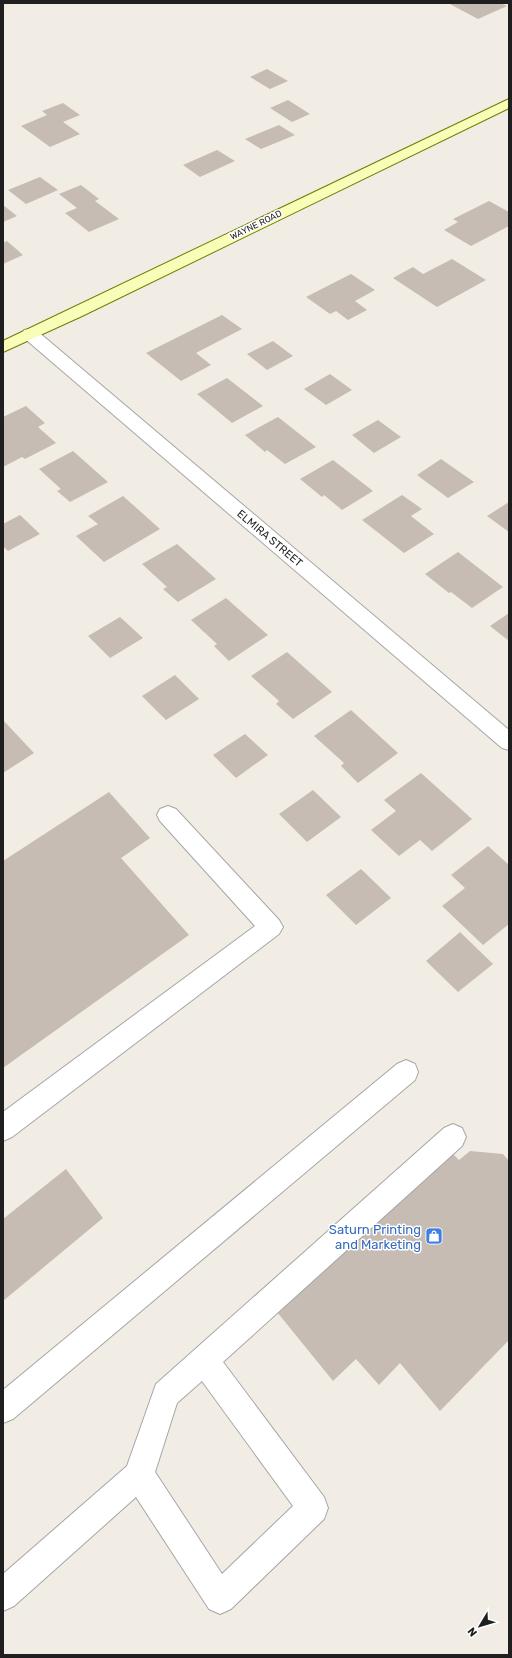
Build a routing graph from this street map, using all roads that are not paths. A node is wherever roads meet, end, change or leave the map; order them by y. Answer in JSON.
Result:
{"nodes":[{"id":1,"x":509,"y":103,"type":"edge"},
{"id":2,"x":30,"y":334,"type":"junction"},
{"id":3,"x":3,"y":347,"type":"edge"},
{"id":4,"x":509,"y":742,"type":"edge"},
{"id":5,"x":168,"y":815,"type":"dead end"},
{"id":6,"x":406,"y":1072,"type":"dead end"},
{"id":7,"x":3,"y":1128,"type":"edge"},
{"id":8,"x":453,"y":1137,"type":"dead end"},
{"id":9,"x":204,"y":1360,"type":"junction"},
{"id":10,"x":3,"y":1409,"type":"edge"},
{"id":11,"x":139,"y":1475,"type":"junction"},
{"id":12,"x":3,"y":1595,"type":"edge"}],
"edges":[{"from":1,"to":2,"type":"main road","name":"WAYNE ROAD"},
{"from":2,"to":3,"type":"main road","name":"WAYNE ROAD"},
{"from":2,"to":4,"type":"street","name":"ELMIRA STREET"},
{"from":5,"to":7,"type":"street"},
{"from":6,"to":10,"type":"street"},
{"from":8,"to":9,"type":"street"},
{"from":9,"to":11,"type":"street"},
{"from":9,"to":11,"type":"street"},
{"from":11,"to":12,"type":"street"}]}
